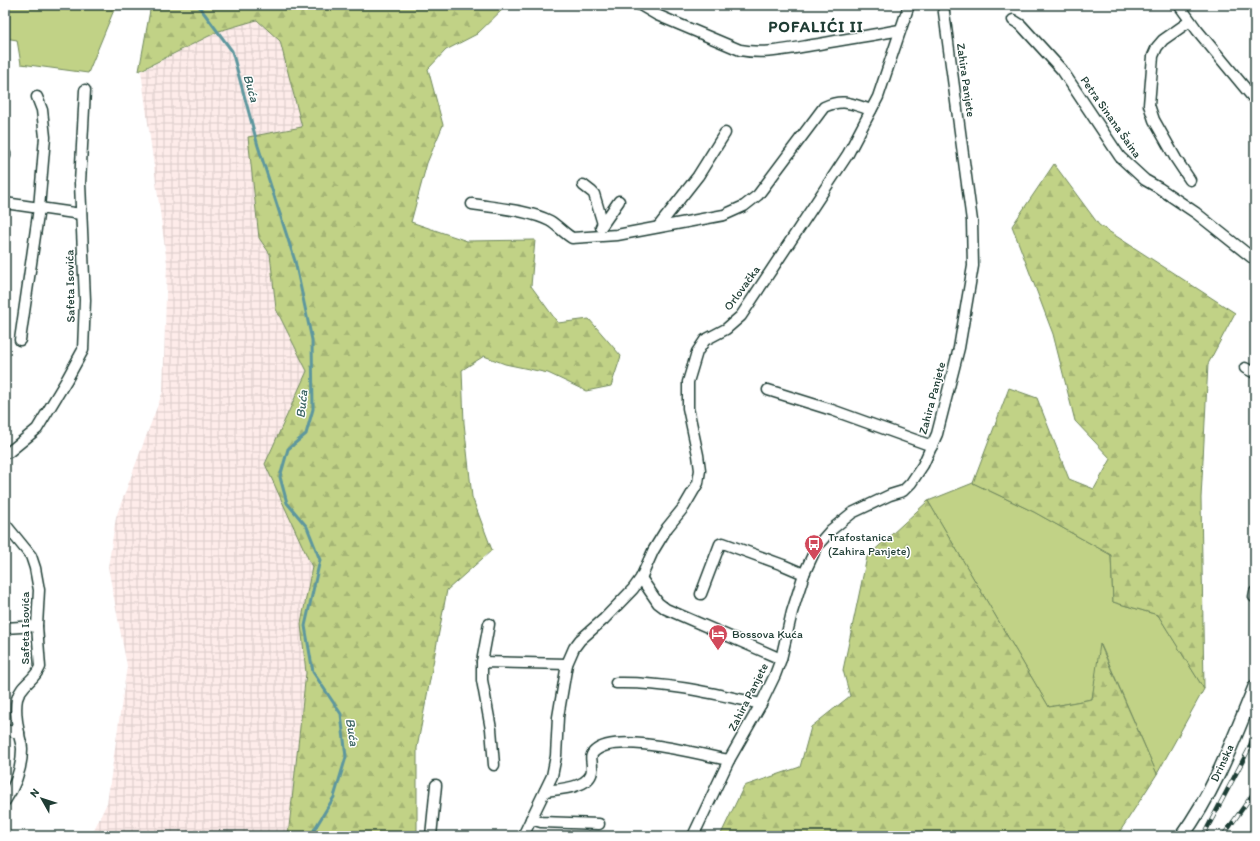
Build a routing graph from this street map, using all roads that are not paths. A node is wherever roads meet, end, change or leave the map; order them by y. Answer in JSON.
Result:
{"nodes":[{"id":1,"x":640,"y":5,"type":"edge"},
{"id":2,"x":909,"y":5,"type":"edge"},
{"id":3,"x":943,"y":5,"type":"edge"},
{"id":4,"x":1179,"y":5,"type":"edge"},
{"id":5,"x":1012,"y":20,"type":"dead end"},
{"id":6,"x":1190,"y":21,"type":"junction"},
{"id":7,"x":900,"y":30,"type":"junction"},
{"id":8,"x":85,"y":90,"type":"dead end"},
{"id":9,"x":37,"y":97,"type":"dead end"},
{"id":10,"x":1255,"y":100,"type":"edge"},
{"id":11,"x":871,"y":110,"type":"junction"},
{"id":12,"x":725,"y":133,"type":"dead end"},
{"id":13,"x":1190,"y":180,"type":"dead end"},
{"id":14,"x":583,"y":185,"type":"dead end"},
{"id":15,"x":619,"y":201,"type":"dead end"},
{"id":16,"x":5,"y":203,"type":"edge"},
{"id":17,"x":472,"y":204,"type":"dead end"},
{"id":18,"x":39,"y":208,"type":"junction"},
{"id":19,"x":81,"y":214,"type":"junction"},
{"id":20,"x":603,"y":224,"type":"junction"},
{"id":21,"x":658,"y":228,"type":"junction"},
{"id":22,"x":596,"y":236,"type":"junction"},
{"id":23,"x":1255,"y":260,"type":"edge"},
{"id":24,"x":20,"y":340,"type":"dead end"},
{"id":25,"x":1245,"y":368,"type":"dead end"},
{"id":26,"x":1255,"y":373,"type":"edge"},
{"id":27,"x":768,"y":390,"type":"dead end"},
{"id":28,"x":932,"y":446,"type":"junction"},
{"id":29,"x":5,"y":453,"type":"edge"},
{"id":30,"x":5,"y":524,"type":"edge"},
{"id":31,"x":804,"y":574,"type":"junction"},
{"id":32,"x":641,"y":578,"type":"junction"},
{"id":33,"x":701,"y":594,"type":"dead end"},
{"id":34,"x":488,"y":624,"type":"dead end"},
{"id":35,"x":37,"y":626,"type":"junction"},
{"id":36,"x":5,"y":628,"type":"edge"},
{"id":37,"x":781,"y":659,"type":"junction"},
{"id":38,"x":482,"y":662,"type":"junction"},
{"id":39,"x":567,"y":664,"type":"junction"},
{"id":40,"x":616,"y":683,"type":"dead end"},
{"id":41,"x":1255,"y":687,"type":"edge"},
{"id":42,"x":761,"y":704,"type":"junction"},
{"id":43,"x":5,"y":730,"type":"edge"},
{"id":44,"x":19,"y":734,"type":"junction"},
{"id":45,"x":729,"y":760,"type":"junction"},
{"id":46,"x":494,"y":765,"type":"dead end"},
{"id":47,"x":436,"y":785,"type":"dead end"},
{"id":48,"x":545,"y":791,"type":"junction"},
{"id":49,"x":5,"y":801,"type":"edge"},
{"id":50,"x":531,"y":819,"type":"junction"},
{"id":51,"x":599,"y":824,"type":"dead end"},
{"id":52,"x":431,"y":836,"type":"edge"},
{"id":53,"x":523,"y":836,"type":"edge"},
{"id":54,"x":693,"y":836,"type":"edge"},
{"id":55,"x":1182,"y":836,"type":"edge"}],
"edges":[{"from":1,"to":7,"type":"street"},
{"from":2,"to":7,"type":"street","name":"Orlovačka"},
{"from":3,"to":28,"type":"street","name":"Zahira Panjete"},
{"from":4,"to":6,"type":"street"},
{"from":5,"to":23,"type":"street","name":"Petra Sinana Šaina"},
{"from":6,"to":10,"type":"street"},
{"from":6,"to":13,"type":"street"},
{"from":7,"to":11,"type":"street","name":"Orlovačka"},
{"from":8,"to":19,"type":"street","name":"Safeta Isovića"},
{"from":9,"to":18,"type":"street"},
{"from":11,"to":21,"type":"street"},
{"from":11,"to":32,"type":"street","name":"Orlovačka"},
{"from":12,"to":21,"type":"street"},
{"from":14,"to":20,"type":"street"},
{"from":15,"to":20,"type":"street"},
{"from":16,"to":18,"type":"street"},
{"from":17,"to":22,"type":"street"},
{"from":18,"to":19,"type":"street"},
{"from":18,"to":24,"type":"street"},
{"from":19,"to":29,"type":"street","name":"Safeta Isovića"},
{"from":20,"to":22,"type":"street"},
{"from":21,"to":22,"type":"street"},
{"from":25,"to":26,"type":"street"},
{"from":27,"to":28,"type":"street"},
{"from":28,"to":31,"type":"street","name":"Zahira Panjete"},
{"from":30,"to":35,"type":"street","name":"Safeta Isovića"},
{"from":31,"to":33,"type":"street"},
{"from":31,"to":37,"type":"street","name":"Zahira Panjete"},
{"from":32,"to":37,"type":"street"},
{"from":32,"to":39,"type":"street","name":"Orlovačka"},
{"from":34,"to":38,"type":"street"},
{"from":35,"to":36,"type":"street"},
{"from":35,"to":44,"type":"street","name":"Safeta Isovića"},
{"from":37,"to":42,"type":"street","name":"Zahira Panjete"},
{"from":38,"to":39,"type":"street"},
{"from":38,"to":46,"type":"street"},
{"from":39,"to":48,"type":"street","name":"Orlovačka"},
{"from":40,"to":42,"type":"street"},
{"from":41,"to":55,"type":"main road","name":"Drinska"},
{"from":42,"to":45,"type":"street","name":"Zahira Panjete"},
{"from":43,"to":44,"type":"street"},
{"from":44,"to":49,"type":"street","name":"Safeta Isovića"},
{"from":45,"to":48,"type":"street"},
{"from":45,"to":54,"type":"street","name":"Zahira Panjete"},
{"from":47,"to":52,"type":"street"},
{"from":48,"to":50,"type":"street","name":"Orlovačka"},
{"from":50,"to":51,"type":"street"},
{"from":50,"to":53,"type":"street","name":"Orlovačka"}]}
